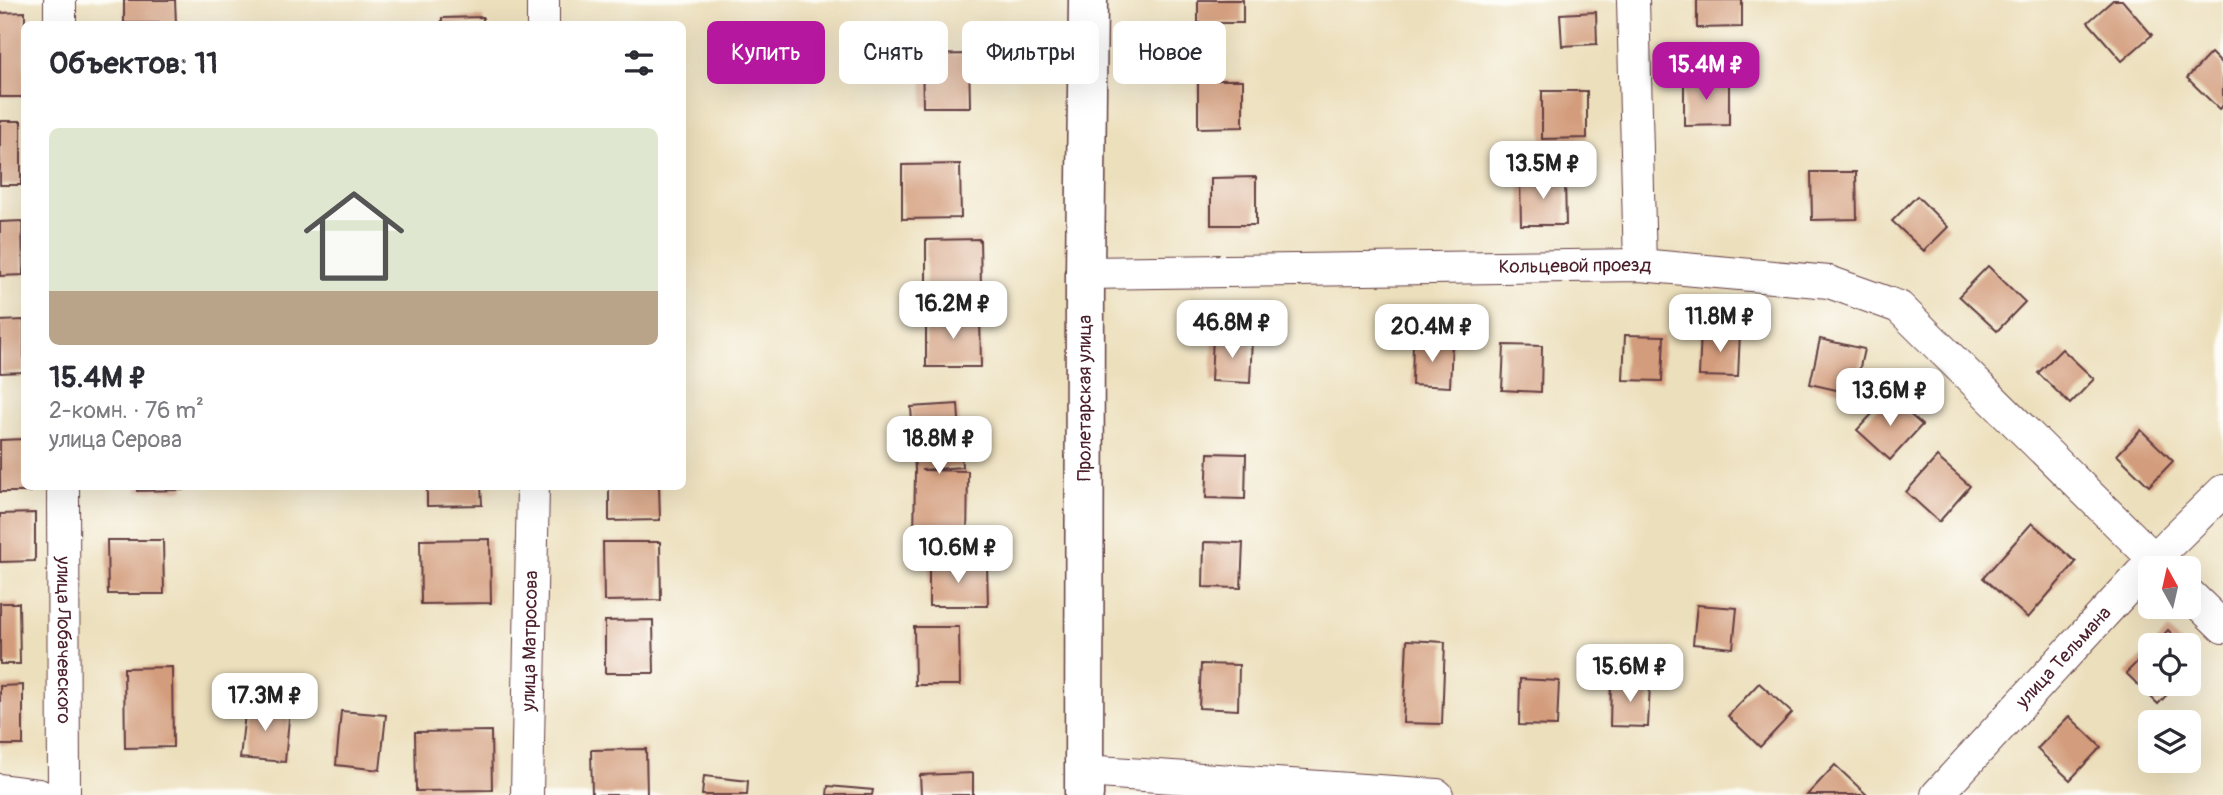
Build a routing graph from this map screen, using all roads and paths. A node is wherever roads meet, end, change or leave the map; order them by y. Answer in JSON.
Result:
{"nodes":[{"id":1,"x":60,"y":0,"type":"edge"},
{"id":2,"x":543,"y":0,"type":"edge"},
{"id":3,"x":1088,"y":0,"type":"edge"},
{"id":4,"x":1633,"y":0,"type":"edge"},
{"id":5,"x":60,"y":21,"type":"edge"},
{"id":6,"x":542,"y":21,"type":"edge"},
{"id":7,"x":1640,"y":265,"type":"junction"},
{"id":8,"x":1085,"y":273,"type":"junction"},
{"id":9,"x":62,"y":490,"type":"edge"},
{"id":10,"x":533,"y":490,"type":"edge"},
{"id":11,"x":2223,"y":491,"type":"edge"},
{"id":12,"x":2151,"y":556,"type":"edge"},
{"id":13,"x":2166,"y":556,"type":"edge"},
{"id":14,"x":2138,"y":586,"type":"edge"},
{"id":15,"x":2202,"y":607,"type":"edge"},
{"id":16,"x":2223,"y":628,"type":"edge"},
{"id":17,"x":1084,"y":783,"type":"edge"},
{"id":18,"x":0,"y":790,"type":"edge"},
{"id":19,"x":1393,"y":794,"type":"edge"},
{"id":20,"x":39,"y":795,"type":"edge"},
{"id":21,"x":64,"y":795,"type":"edge"},
{"id":22,"x":527,"y":795,"type":"edge"},
{"id":23,"x":1437,"y":795,"type":"edge"},
{"id":24,"x":1937,"y":795,"type":"edge"}],
"edges":[{"from":1,"to":5,"type":"street"},
{"from":2,"to":6,"type":"street"},
{"from":3,"to":8,"type":"street","name":"Пролетарская улица"},
{"from":4,"to":7,"type":"street"},
{"from":7,"to":8,"type":"street","name":"Кольцевой проезд"},
{"from":7,"to":12,"type":"street","name":"Кольцевой проезд"},
{"from":8,"to":17,"type":"street","name":"Пролетарская улица"},
{"from":9,"to":21,"type":"street","name":"улица Лобачевского"},
{"from":10,"to":22,"type":"street","name":"улица Матросова"},
{"from":11,"to":13,"type":"street","name":"улица Тельмана"},
{"from":14,"to":24,"type":"street","name":"улица Тельмана"},
{"from":15,"to":16,"type":"street"},
{"from":17,"to":19,"type":"street"},
{"from":18,"to":20,"type":"street"},
{"from":19,"to":23,"type":"street"}]}
